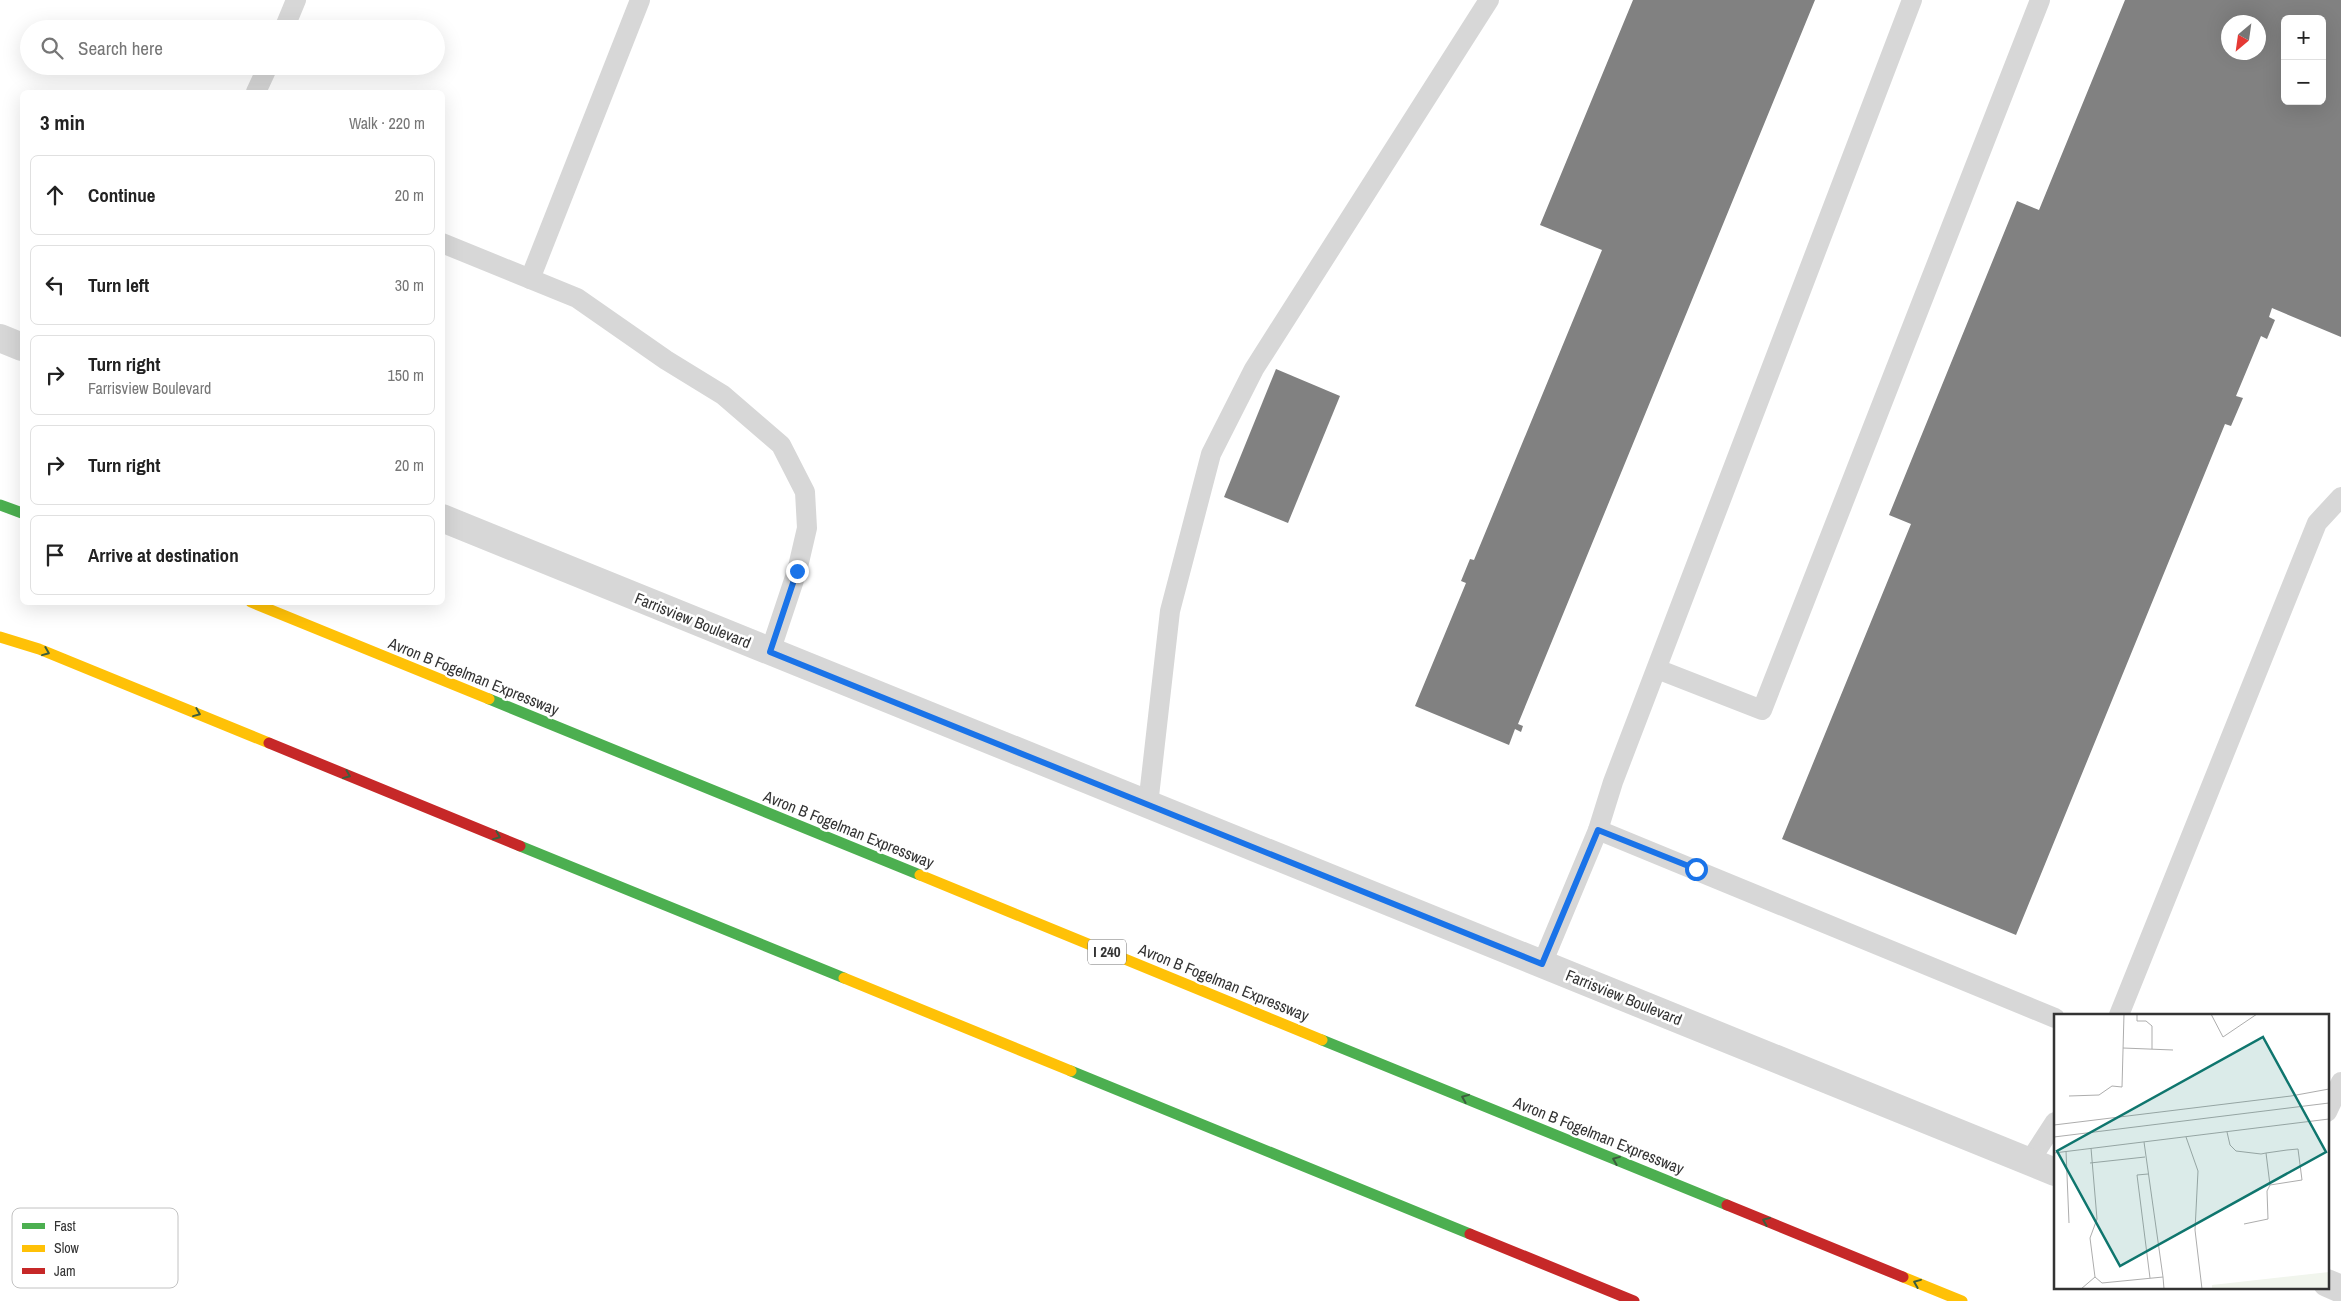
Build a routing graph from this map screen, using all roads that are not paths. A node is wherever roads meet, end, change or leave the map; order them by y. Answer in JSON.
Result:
{"nodes":[{"id":1,"x":296,"y":0,"type":"edge"},
{"id":2,"x":640,"y":0,"type":"edge"},
{"id":3,"x":1489,"y":0,"type":"edge"},
{"id":4,"x":1912,"y":0,"type":"edge"},
{"id":5,"x":2040,"y":0,"type":"edge"},
{"id":6,"x":288,"y":20,"type":"edge"},
{"id":7,"x":264,"y":75,"type":"edge"},
{"id":8,"x":257,"y":90,"type":"edge"},
{"id":9,"x":445,"y":244,"type":"edge"},
{"id":10,"x":530,"y":279,"type":"junction"},
{"id":11,"x":0,"y":338,"type":"edge"},
{"id":12,"x":20,"y":346,"type":"edge"},
{"id":13,"x":2341,"y":497,"type":"edge"},
{"id":14,"x":0,"y":505,"type":"edge"},
{"id":15,"x":20,"y":512,"type":"edge"},
{"id":16,"x":445,"y":519,"type":"edge"},
{"id":17,"x":259,"y":605,"type":"edge"},
{"id":18,"x":0,"y":637,"type":"edge"},
{"id":19,"x":770,"y":652,"type":"junction"},
{"id":20,"x":1656,"y":668,"type":"junction"},
{"id":21,"x":1148,"y":805,"type":"junction"},
{"id":22,"x":1598,"y":830,"type":"junction"},
{"id":23,"x":1542,"y":964,"type":"junction"},
{"id":24,"x":2119,"y":1014,"type":"edge"},
{"id":25,"x":2054,"y":1018,"type":"edge"},
{"id":26,"x":2341,"y":1082,"type":"edge"},
{"id":27,"x":2328,"y":1110,"type":"edge"},
{"id":28,"x":2054,"y":1124,"type":"edge"},
{"id":29,"x":2029,"y":1162,"type":"junction"},
{"id":30,"x":2054,"y":1172,"type":"edge"},
{"id":31,"x":2328,"y":1283,"type":"edge"},
{"id":32,"x":2341,"y":1289,"type":"edge"},
{"id":33,"x":1634,"y":1301,"type":"edge"},
{"id":34,"x":1962,"y":1301,"type":"edge"}],
"edges":[{"from":1,"to":6,"type":"lane"},
{"from":2,"to":10,"type":"lane"},
{"from":3,"to":21,"type":"lane"},
{"from":4,"to":20,"type":"lane"},
{"from":5,"to":20,"type":"lane"},
{"from":7,"to":8,"type":"lane"},
{"from":9,"to":10,"type":"lane"},
{"from":10,"to":19,"type":"lane"},
{"from":11,"to":12,"type":"street"},
{"from":13,"to":24,"type":"lane"},
{"from":14,"to":15,"type":"highway"},
{"from":16,"to":19,"type":"street","name":"Farrisview Boulevard"},
{"from":34,"to":17,"type":"highway","name":"Avron B Fogelman Expressway","number":"I 240","one_way":true},
{"from":18,"to":33,"type":"highway","one_way":true},
{"from":19,"to":21,"type":"street","name":"Farrisview Boulevard"},
{"from":20,"to":22,"type":"lane"},
{"from":21,"to":23,"type":"street","name":"Farrisview Boulevard"},
{"from":22,"to":23,"type":"lane"},
{"from":22,"to":25,"type":"lane"},
{"from":23,"to":29,"type":"street","name":"Farrisview Boulevard"},
{"from":26,"to":27,"type":"lane"},
{"from":28,"to":29,"type":"lane"},
{"from":29,"to":30,"type":"street","name":"Farrisview Boulevard"},
{"from":31,"to":32,"type":"street"}]}
